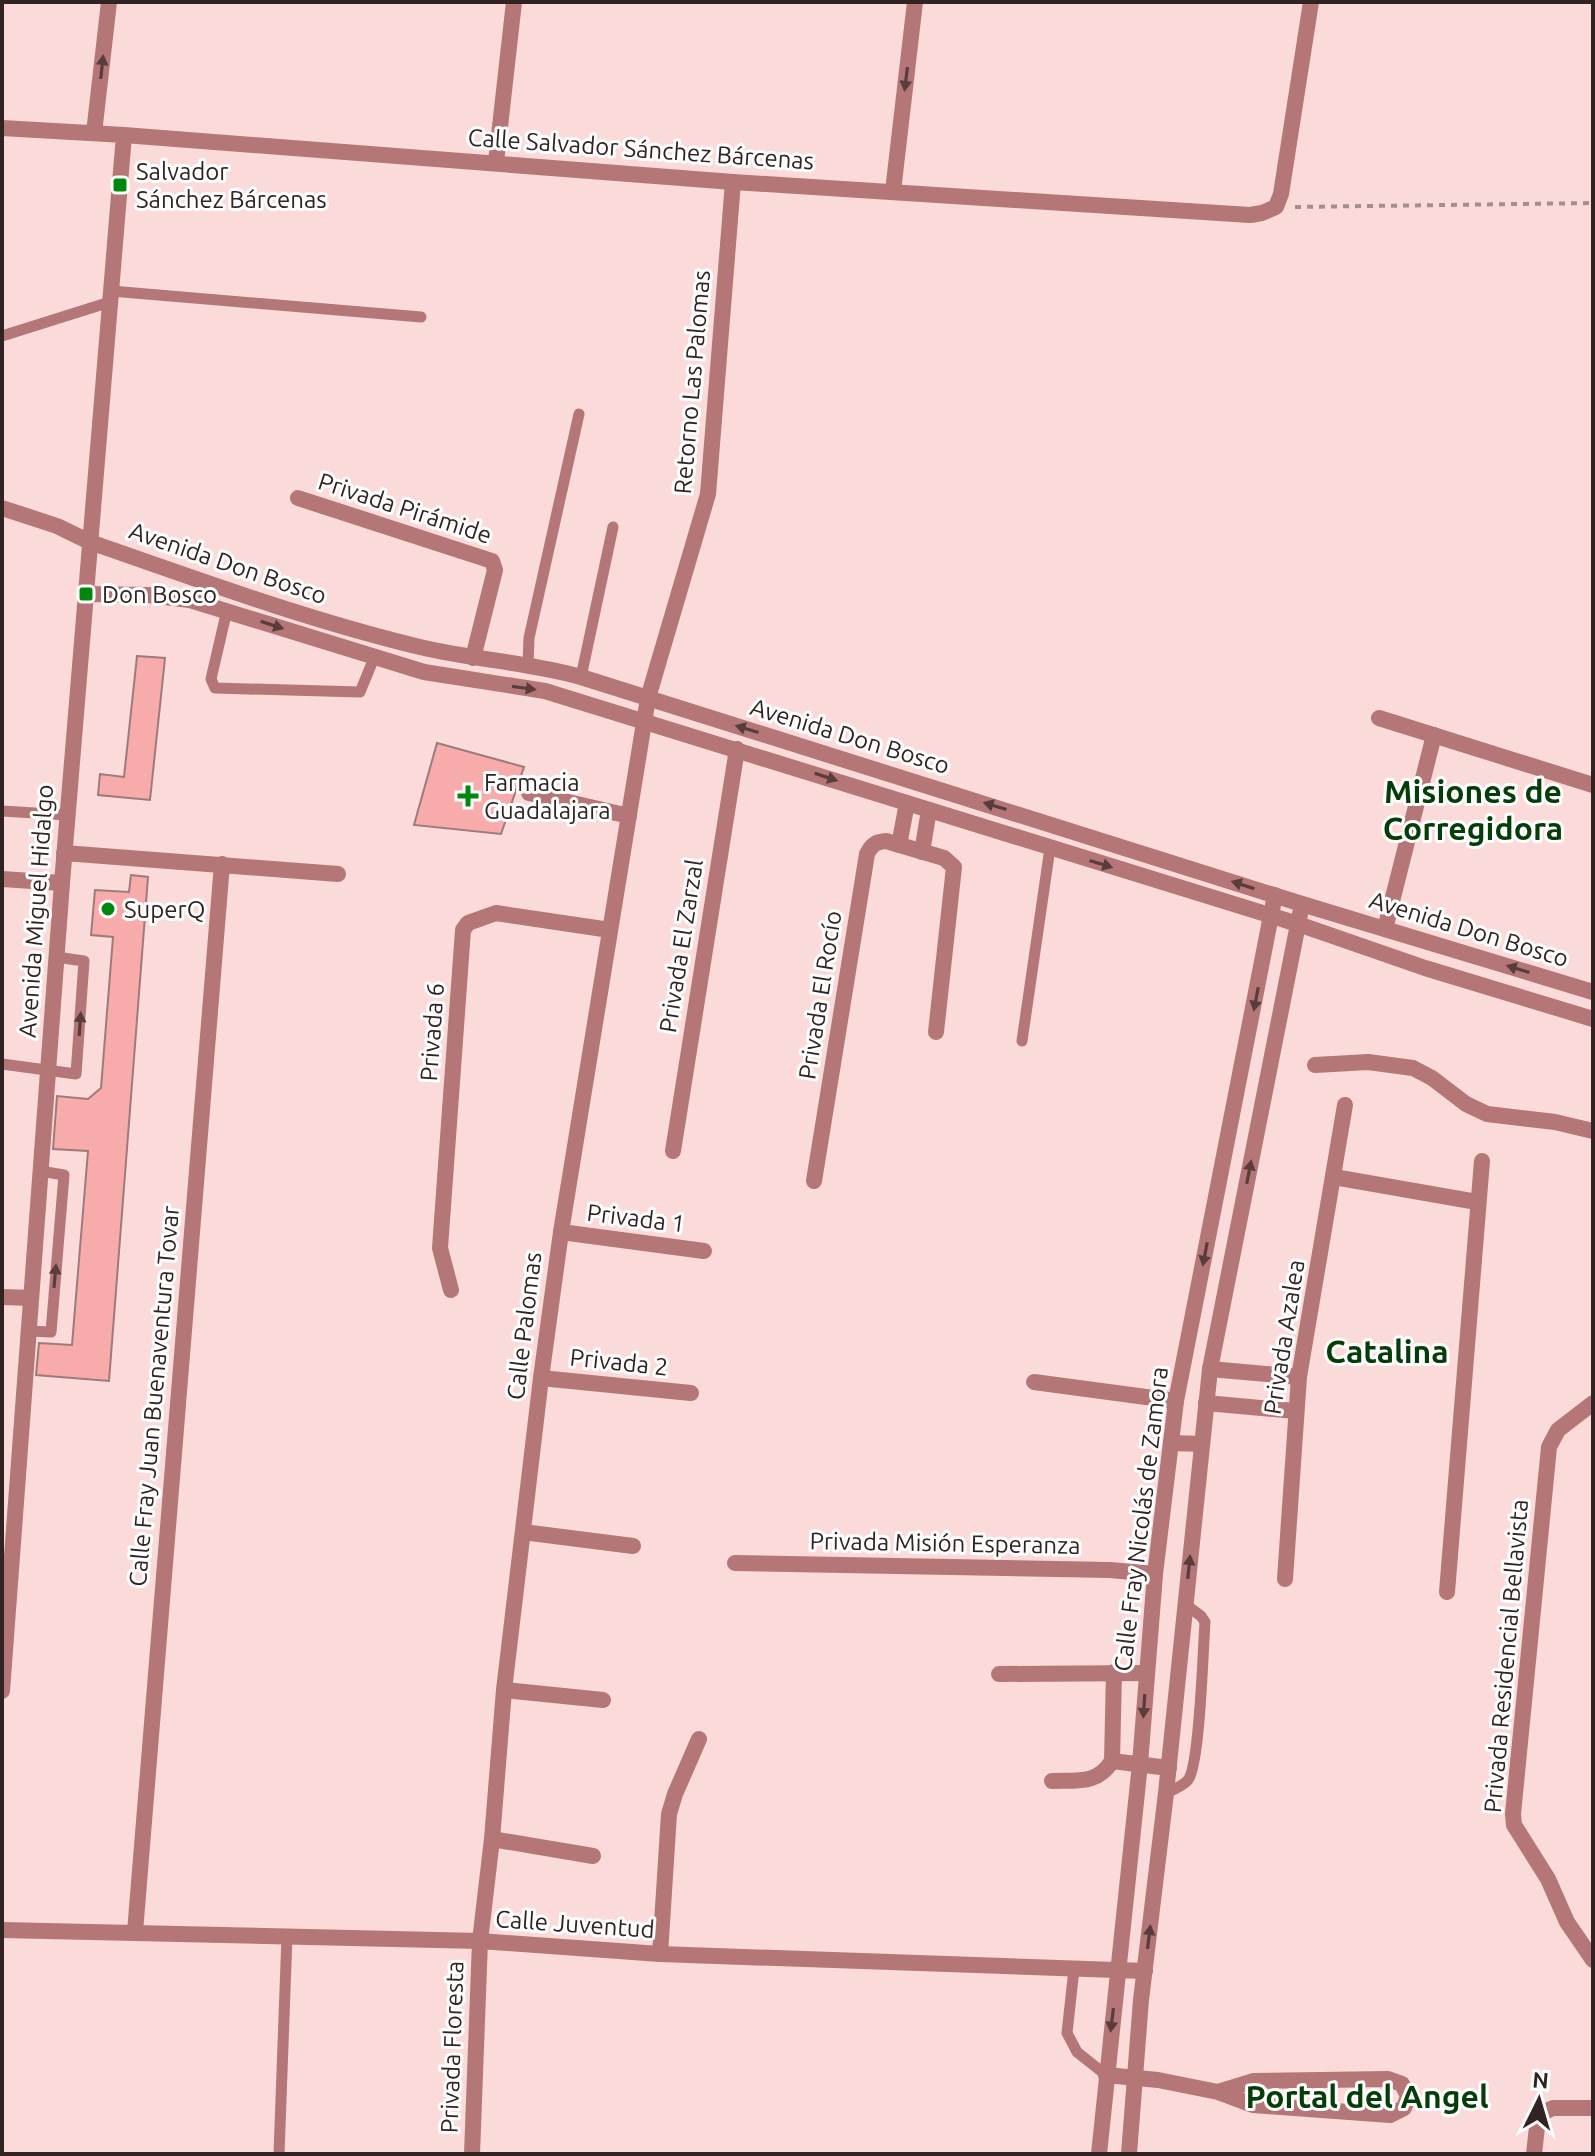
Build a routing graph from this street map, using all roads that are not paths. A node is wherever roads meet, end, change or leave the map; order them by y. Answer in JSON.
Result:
{"nodes":[{"id":1,"x":109,"y":2,"type":"edge"},
{"id":2,"x":514,"y":2,"type":"edge"},
{"id":3,"x":915,"y":2,"type":"edge"},
{"id":4,"x":1311,"y":2,"type":"edge"},
{"id":5,"x":2,"y":128,"type":"edge"},
{"id":6,"x":94,"y":133,"type":"junction"},
{"id":7,"x":124,"y":135,"type":"junction"},
{"id":8,"x":496,"y":162,"type":"junction"},
{"id":9,"x":733,"y":182,"type":"junction"},
{"id":10,"x":893,"y":191,"type":"junction"},
{"id":11,"x":111,"y":297,"type":"junction"},
{"id":12,"x":421,"y":317,"type":"dead end"},
{"id":13,"x":2,"y":336,"type":"edge"},
{"id":14,"x":579,"y":414,"type":"dead end"},
{"id":15,"x":298,"y":498,"type":"dead end"},
{"id":16,"x":2,"y":508,"type":"edge"},
{"id":17,"x":613,"y":527,"type":"dead end"},
{"id":18,"x":90,"y":542,"type":"junction"},
{"id":19,"x":86,"y":594,"type":"junction"},
{"id":20,"x":227,"y":610,"type":"junction"},
{"id":21,"x":374,"y":658,"type":"junction"},
{"id":22,"x":473,"y":658,"type":"junction"},
{"id":23,"x":528,"y":664,"type":"junction"},
{"id":24,"x":581,"y":677,"type":"junction"},
{"id":25,"x":648,"y":698,"type":"junction"},
{"id":26,"x":1379,"y":718,"type":"dead end"},
{"id":27,"x":644,"y":721,"type":"junction"},
{"id":28,"x":1434,"y":735,"type":"junction"},
{"id":29,"x":737,"y":749,"type":"junction"},
{"id":30,"x":1593,"y":785,"type":"edge"},
{"id":31,"x":529,"y":793,"type":"dead end"},
{"id":32,"x":907,"y":803,"type":"junction"},
{"id":33,"x":929,"y":810,"type":"junction"},
{"id":34,"x":2,"y":811,"type":"edge"},
{"id":35,"x":67,"y":815,"type":"junction"},
{"id":36,"x":629,"y":816,"type":"junction"},
{"id":37,"x":899,"y":845,"type":"junction"},
{"id":38,"x":1050,"y":848,"type":"junction"},
{"id":39,"x":922,"y":852,"type":"junction"},
{"id":40,"x":64,"y":853,"type":"junction"},
{"id":41,"x":222,"y":864,"type":"junction"},
{"id":42,"x":338,"y":874,"type":"dead end"},
{"id":43,"x":2,"y":879,"type":"edge"},
{"id":44,"x":62,"y":883,"type":"junction"},
{"id":45,"x":1275,"y":895,"type":"junction"},
{"id":46,"x":1302,"y":904,"type":"junction"},
{"id":47,"x":1272,"y":917,"type":"junction"},
{"id":48,"x":1298,"y":924,"type":"junction"},
{"id":49,"x":1385,"y":929,"type":"junction"},
{"id":50,"x":610,"y":930,"type":"junction"},
{"id":51,"x":56,"y":957,"type":"junction"},
{"id":52,"x":1593,"y":992,"type":"edge"},
{"id":53,"x":1593,"y":1019,"type":"edge"},
{"id":54,"x":936,"y":1032,"type":"dead end"},
{"id":55,"x":1022,"y":1041,"type":"dead end"},
{"id":56,"x":2,"y":1064,"type":"edge"},
{"id":57,"x":1315,"y":1065,"type":"dead end"},
{"id":58,"x":48,"y":1069,"type":"junction"},
{"id":59,"x":1345,"y":1105,"type":"dead end"},
{"id":60,"x":1593,"y":1131,"type":"edge"},
{"id":61,"x":673,"y":1151,"type":"dead end"},
{"id":62,"x":1482,"y":1161,"type":"dead end"},
{"id":63,"x":40,"y":1171,"type":"junction"},
{"id":64,"x":1334,"y":1177,"type":"junction"},
{"id":65,"x":814,"y":1181,"type":"dead end"},
{"id":66,"x":1477,"y":1202,"type":"junction"},
{"id":67,"x":561,"y":1232,"type":"junction"},
{"id":68,"x":704,"y":1251,"type":"dead end"},
{"id":69,"x":451,"y":1290,"type":"dead end"},
{"id":70,"x":2,"y":1297,"type":"edge"},
{"id":71,"x":31,"y":1298,"type":"junction"},
{"id":72,"x":29,"y":1331,"type":"junction"},
{"id":73,"x":1210,"y":1369,"type":"junction"},
{"id":74,"x":1299,"y":1377,"type":"junction"},
{"id":75,"x":541,"y":1378,"type":"junction"},
{"id":76,"x":1034,"y":1382,"type":"dead end"},
{"id":77,"x":691,"y":1393,"type":"dead end"},
{"id":78,"x":1176,"y":1401,"type":"junction"},
{"id":79,"x":1206,"y":1403,"type":"junction"},
{"id":80,"x":1593,"y":1403,"type":"edge"},
{"id":81,"x":1295,"y":1411,"type":"junction"},
{"id":82,"x":1171,"y":1443,"type":"junction"},
{"id":83,"x":1202,"y":1444,"type":"junction"},
{"id":84,"x":523,"y":1532,"type":"junction"},
{"id":85,"x":633,"y":1546,"type":"dead end"},
{"id":86,"x":735,"y":1563,"type":"dead end"},
{"id":87,"x":1155,"y":1574,"type":"junction"},
{"id":88,"x":1285,"y":1579,"type":"dead end"},
{"id":89,"x":1447,"y":1592,"type":"dead end"},
{"id":90,"x":1186,"y":1605,"type":"junction"},
{"id":91,"x":1114,"y":1672,"type":"junction"},
{"id":92,"x":1147,"y":1673,"type":"junction"},
{"id":93,"x":999,"y":1674,"type":"dead end"},
{"id":94,"x":504,"y":1690,"type":"junction"},
{"id":95,"x":2,"y":1691,"type":"edge"},
{"id":96,"x":603,"y":1700,"type":"dead end"},
{"id":97,"x":699,"y":1739,"type":"dead end"},
{"id":98,"x":1112,"y":1761,"type":"junction"},
{"id":99,"x":1140,"y":1764,"type":"junction"},
{"id":100,"x":1169,"y":1768,"type":"junction"},
{"id":101,"x":1052,"y":1781,"type":"dead end"},
{"id":102,"x":1166,"y":1793,"type":"junction"},
{"id":103,"x":492,"y":1839,"type":"junction"},
{"id":104,"x":593,"y":1856,"type":"dead end"},
{"id":105,"x":2,"y":1930,"type":"edge"},
{"id":106,"x":135,"y":1932,"type":"junction"},
{"id":107,"x":287,"y":1936,"type":"junction"},
{"id":108,"x":480,"y":1941,"type":"junction"},
{"id":109,"x":660,"y":1954,"type":"junction"},
{"id":110,"x":1593,"y":1960,"type":"edge"},
{"id":111,"x":1074,"y":1969,"type":"junction"},
{"id":112,"x":1118,"y":1969,"type":"junction"},
{"id":113,"x":1145,"y":1971,"type":"junction"},
{"id":114,"x":1106,"y":2075,"type":"junction"},
{"id":115,"x":1135,"y":2079,"type":"junction"},
{"id":116,"x":1218,"y":2092,"type":"junction"},
{"id":117,"x":1593,"y":2108,"type":"edge"},
{"id":118,"x":279,"y":2154,"type":"edge"},
{"id":119,"x":472,"y":2154,"type":"edge"},
{"id":120,"x":1099,"y":2154,"type":"edge"},
{"id":121,"x":1129,"y":2154,"type":"edge"},
{"id":122,"x":1534,"y":2154,"type":"edge"}],
"edges":[{"from":6,"to":1,"type":"street","one_way":true},
{"from":2,"to":8,"type":"street"},
{"from":3,"to":10,"type":"street","one_way":true},
{"from":4,"to":10,"type":"street","name":"Calle Salvador Sánchez Bárcenas"},
{"from":5,"to":6,"type":"street","name":"Calle Salvador Sánchez Bárcenas"},
{"from":6,"to":7,"type":"street","name":"Calle Salvador Sánchez Bárcenas"},
{"from":7,"to":8,"type":"street","name":"Calle Salvador Sánchez Bárcenas"},
{"from":7,"to":11,"type":"street","name":"Avenida Miguel Hidalgo"},
{"from":8,"to":9,"type":"street","name":"Calle Salvador Sánchez Bárcenas"},
{"from":9,"to":10,"type":"street","name":"Calle Salvador Sánchez Bárcenas"},
{"from":9,"to":25,"type":"street","name":"Retorno Las Palomas"},
{"from":11,"to":12,"type":"lane"},
{"from":11,"to":13,"type":"lane"},
{"from":11,"to":18,"type":"street","name":"Avenida Miguel Hidalgo"},
{"from":14,"to":23,"type":"lane"},
{"from":15,"to":22,"type":"street","name":"Privada Pirámide"},
{"from":16,"to":18,"type":"street","name":"Avenida Don Bosco"},
{"from":17,"to":24,"type":"lane"},
{"from":18,"to":19,"type":"street","name":"Avenida Miguel Hidalgo"},
{"from":18,"to":22,"type":"street","name":"Avenida Don Bosco"},
{"from":19,"to":20,"type":"street","name":"Avenida Don Bosco"},
{"from":19,"to":35,"type":"street","name":"Avenida Miguel Hidalgo"},
{"from":20,"to":21,"type":"street","name":"Avenida Don Bosco","one_way":true},
{"from":20,"to":21,"type":"lane"},
{"from":21,"to":27,"type":"street","name":"Avenida Don Bosco","one_way":true},
{"from":22,"to":23,"type":"street","name":"Avenida Don Bosco"},
{"from":23,"to":24,"type":"street","name":"Avenida Don Bosco"},
{"from":24,"to":25,"type":"street","name":"Avenida Don Bosco"},
{"from":25,"to":27,"type":"street","name":"Retorno Las Palomas"},
{"from":45,"to":25,"type":"street","name":"Avenida Don Bosco","one_way":true},
{"from":26,"to":28,"type":"street"},
{"from":27,"to":29,"type":"street","name":"Avenida Don Bosco"},
{"from":27,"to":36,"type":"street","name":"Calle Palomas"},
{"from":28,"to":30,"type":"street"},
{"from":28,"to":49,"type":"street"},
{"from":29,"to":32,"type":"street","name":"Avenida Don Bosco","one_way":true},
{"from":29,"to":61,"type":"street","name":"Privada El Zarzal"},
{"from":31,"to":36,"type":"street"},
{"from":32,"to":33,"type":"street","name":"Avenida Don Bosco"},
{"from":32,"to":37,"type":"street"},
{"from":33,"to":38,"type":"street","name":"Avenida Don Bosco"},
{"from":33,"to":39,"type":"street"},
{"from":34,"to":35,"type":"lane"},
{"from":35,"to":40,"type":"street","name":"Avenida Miguel Hidalgo"},
{"from":36,"to":50,"type":"street","name":"Calle Palomas"},
{"from":37,"to":39,"type":"street"},
{"from":37,"to":65,"type":"street","name":"Privada El Rocío"},
{"from":38,"to":47,"type":"street","name":"Avenida Don Bosco","one_way":true},
{"from":38,"to":55,"type":"lane"},
{"from":39,"to":54,"type":"street"},
{"from":40,"to":41,"type":"street"},
{"from":40,"to":44,"type":"street","name":"Avenida Miguel Hidalgo"},
{"from":41,"to":42,"type":"street"},
{"from":41,"to":106,"type":"street","name":"Calle Fray Juan Buenaventura Tovar"},
{"from":43,"to":44,"type":"street"},
{"from":44,"to":51,"type":"street","name":"Avenida Miguel Hidalgo"},
{"from":45,"to":46,"type":"street","name":"Avenida Don Bosco"},
{"from":45,"to":47,"type":"street","name":"Calle Fray Nicolás de Zamora"},
{"from":46,"to":48,"type":"street"},
{"from":46,"to":49,"type":"street","name":"Avenida Don Bosco"},
{"from":47,"to":48,"type":"street","name":"Avenida Don Bosco"},
{"from":47,"to":78,"type":"street","name":"Calle Fray Nicolás de Zamora","one_way":true},
{"from":48,"to":53,"type":"street","name":"Avenida Don Bosco"},
{"from":73,"to":48,"type":"street","one_way":true},
{"from":52,"to":49,"type":"street","name":"Avenida Don Bosco","one_way":true},
{"from":50,"to":67,"type":"street","name":"Calle Palomas"},
{"from":50,"to":69,"type":"street","name":"Privada 6"},
{"from":51,"to":58,"type":"street","name":"Avenida Miguel Hidalgo"},
{"from":58,"to":51,"type":"lane","one_way":true},
{"from":56,"to":58,"type":"lane"},
{"from":57,"to":60,"type":"street"},
{"from":58,"to":63,"type":"street","name":"Avenida Miguel Hidalgo"},
{"from":59,"to":64,"type":"street","name":"Privada Azalea"},
{"from":62,"to":66,"type":"street"},
{"from":63,"to":71,"type":"street","name":"Avenida Miguel Hidalgo"},
{"from":72,"to":63,"type":"lane","one_way":true},
{"from":64,"to":66,"type":"street"},
{"from":64,"to":74,"type":"street","name":"Privada Azalea"},
{"from":66,"to":89,"type":"street"},
{"from":67,"to":68,"type":"street","name":"Privada 1"},
{"from":67,"to":75,"type":"street","name":"Calle Palomas"},
{"from":70,"to":71,"type":"street"},
{"from":71,"to":72,"type":"street","name":"Avenida Miguel Hidalgo"},
{"from":72,"to":95,"type":"street","name":"Avenida Miguel Hidalgo"},
{"from":73,"to":74,"type":"street"},
{"from":73,"to":79,"type":"street"},
{"from":74,"to":81,"type":"street","name":"Privada Azalea"},
{"from":75,"to":77,"type":"street","name":"Privada 2"},
{"from":75,"to":84,"type":"street","name":"Calle Palomas"},
{"from":76,"to":78,"type":"street"},
{"from":78,"to":82,"type":"street","name":"Calle Fray Nicolás de Zamora"},
{"from":79,"to":81,"type":"street"},
{"from":79,"to":83,"type":"street"},
{"from":80,"to":110,"type":"street","name":"Privada Residencial Bellavista"},
{"from":81,"to":88,"type":"street","name":"Privada Azalea"},
{"from":82,"to":83,"type":"street"},
{"from":82,"to":87,"type":"street","name":"Calle Fray Nicolás de Zamora"},
{"from":90,"to":83,"type":"street","one_way":true},
{"from":84,"to":85,"type":"street"},
{"from":84,"to":94,"type":"street","name":"Calle Palomas"},
{"from":86,"to":87,"type":"street","name":"Privada Misión Esperanza"},
{"from":87,"to":92,"type":"street","name":"Calle Fray Nicolás de Zamora"},
{"from":90,"to":100,"type":"street"},
{"from":90,"to":102,"type":"lane"},
{"from":91,"to":92,"type":"street"},
{"from":91,"to":93,"type":"street"},
{"from":91,"to":98,"type":"street"},
{"from":92,"to":99,"type":"street","name":"Calle Fray Nicolás de Zamora","one_way":true},
{"from":94,"to":96,"type":"street"},
{"from":94,"to":103,"type":"street","name":"Calle Palomas"},
{"from":97,"to":109,"type":"street"},
{"from":98,"to":99,"type":"street"},
{"from":98,"to":101,"type":"street"},
{"from":99,"to":100,"type":"street"},
{"from":99,"to":112,"type":"street","name":"Calle Fray Nicolás de Zamora"},
{"from":100,"to":102,"type":"street"},
{"from":113,"to":102,"type":"street","one_way":true},
{"from":103,"to":104,"type":"street"},
{"from":103,"to":108,"type":"street","name":"Calle Palomas"},
{"from":105,"to":106,"type":"street","name":"Calle Juventud"},
{"from":106,"to":107,"type":"street","name":"Calle Juventud"},
{"from":107,"to":108,"type":"street","name":"Calle Juventud"},
{"from":107,"to":118,"type":"lane"},
{"from":108,"to":109,"type":"street","name":"Calle Juventud"},
{"from":108,"to":119,"type":"street","name":"Privada Floresta"},
{"from":109,"to":111,"type":"street","name":"Calle Juventud"},
{"from":111,"to":112,"type":"street","name":"Calle Juventud"},
{"from":111,"to":114,"type":"lane"},
{"from":112,"to":113,"type":"street","name":"Calle Juventud"},
{"from":112,"to":114,"type":"street","name":"Calle Fray Nicolás de Zamora","one_way":true},
{"from":113,"to":115,"type":"street"},
{"from":114,"to":115,"type":"street"},
{"from":114,"to":120,"type":"street","name":"Calle Fray Nicolás de Zamora"},
{"from":115,"to":116,"type":"street"},
{"from":115,"to":121,"type":"street"},
{"from":116,"to":116,"type":"street"},
{"from":117,"to":122,"type":"street"}]}
